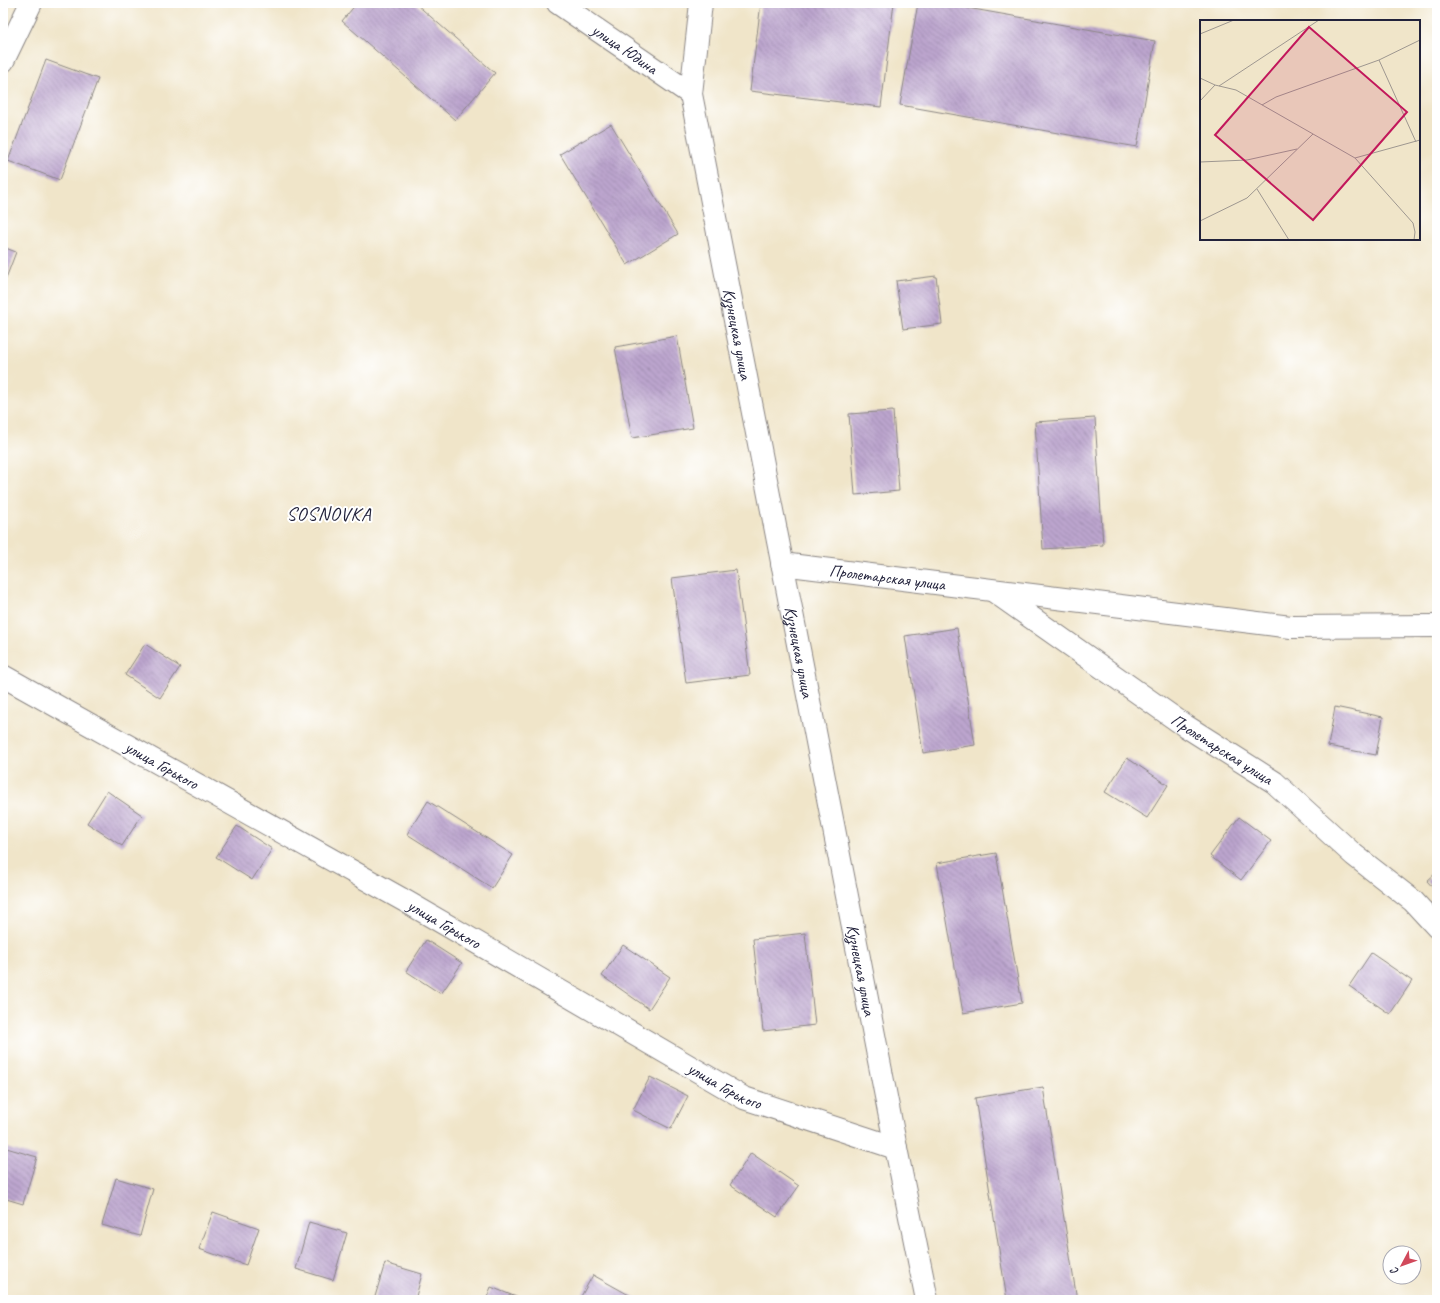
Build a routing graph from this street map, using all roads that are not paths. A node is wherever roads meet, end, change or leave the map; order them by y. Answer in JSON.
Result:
{"nodes":[{"id":1,"x":31,"y":3,"type":"edge"},
{"id":2,"x":558,"y":3,"type":"edge"},
{"id":3,"x":701,"y":3,"type":"edge"},
{"id":4,"x":3,"y":61,"type":"edge"},
{"id":5,"x":691,"y":94,"type":"junction"},
{"id":6,"x":782,"y":564,"type":"junction"},
{"id":7,"x":993,"y":590,"type":"junction"},
{"id":8,"x":1437,"y":626,"type":"edge"},
{"id":9,"x":3,"y":676,"type":"edge"},
{"id":10,"x":1437,"y":927,"type":"edge"},
{"id":11,"x":896,"y":1148,"type":"junction"},
{"id":12,"x":927,"y":1300,"type":"edge"}],
"edges":[{"from":1,"to":4,"type":"street"},
{"from":2,"to":5,"type":"street","name":"улица Юдина"},
{"from":3,"to":5,"type":"street","name":"Кузнецкая улица"},
{"from":5,"to":6,"type":"street","name":"Кузнецкая улица"},
{"from":6,"to":7,"type":"street","name":"Пролетарская улица"},
{"from":6,"to":11,"type":"street","name":"Кузнецкая улица"},
{"from":7,"to":8,"type":"street","name":"Пролетарская улица"},
{"from":7,"to":10,"type":"street","name":"Пролетарская улица"},
{"from":9,"to":11,"type":"street","name":"улица Горького"},
{"from":11,"to":12,"type":"street","name":"Кузнецкая улица"}]}
